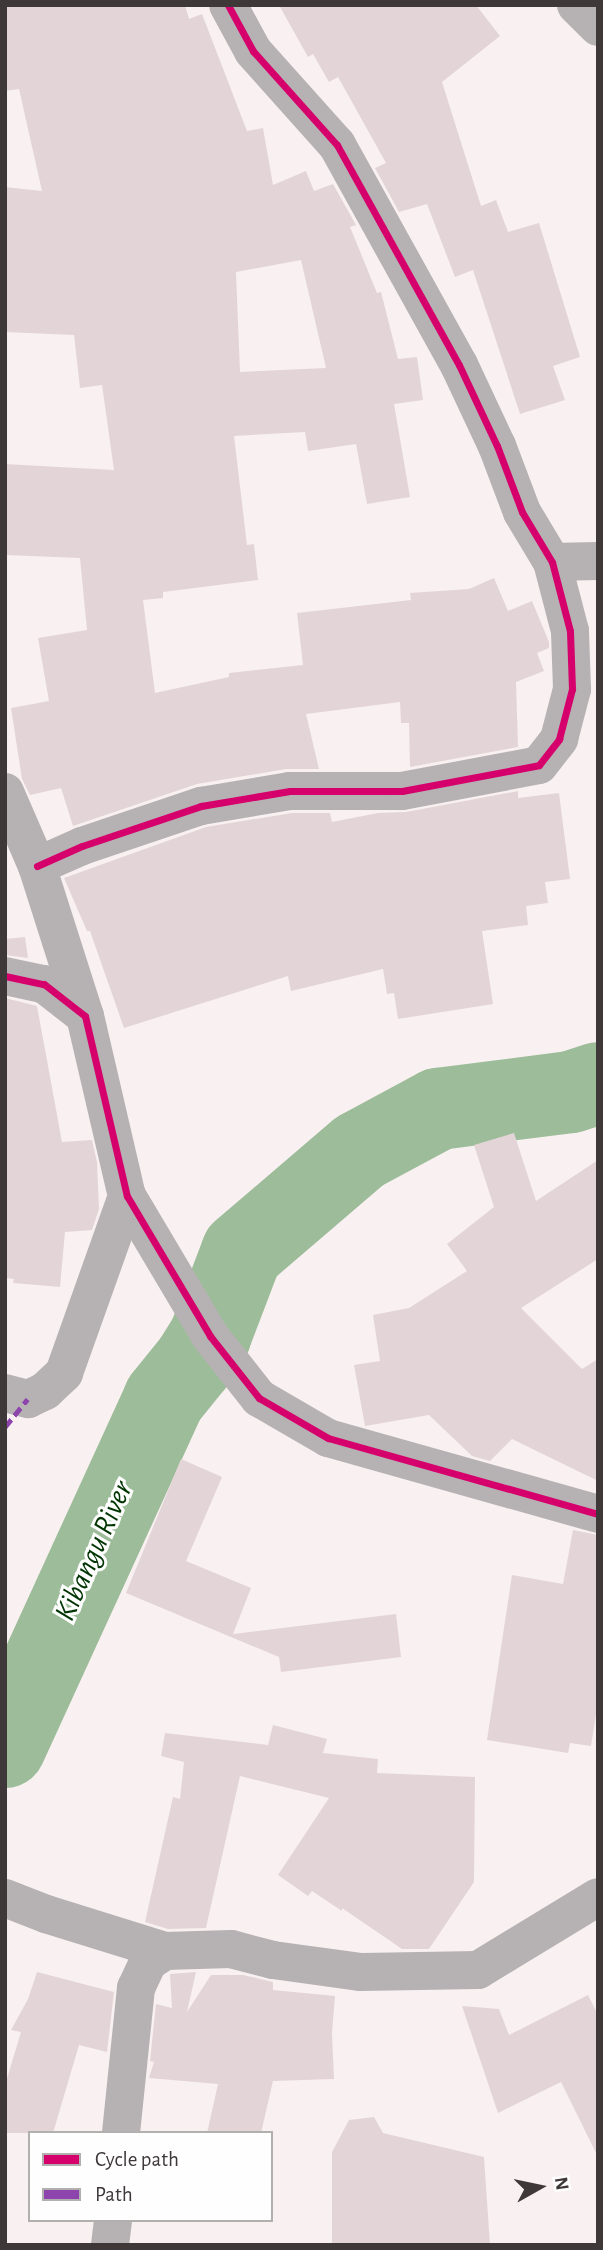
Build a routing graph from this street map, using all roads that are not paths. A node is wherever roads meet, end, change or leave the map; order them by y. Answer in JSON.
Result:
{"nodes":[{"id":1,"x":228,"y":5,"type":"edge"},
{"id":2,"x":576,"y":5,"type":"edge"},
{"id":3,"x":598,"y":27,"type":"edge"},
{"id":4,"x":598,"y":561,"type":"edge"},
{"id":5,"x":552,"y":562,"type":"junction"},
{"id":6,"x":5,"y":792,"type":"edge"},
{"id":7,"x":37,"y":866,"type":"junction"},
{"id":8,"x":5,"y":976,"type":"edge"},
{"id":9,"x":85,"y":1016,"type":"junction"},
{"id":10,"x":127,"y":1196,"type":"junction"},
{"id":11,"x":5,"y":1393,"type":"edge"},
{"id":12,"x":598,"y":1514,"type":"edge"},
{"id":13,"x":598,"y":1897,"type":"edge"},
{"id":14,"x":5,"y":1898,"type":"edge"},
{"id":15,"x":165,"y":1951,"type":"junction"},
{"id":16,"x":121,"y":2131,"type":"edge"},
{"id":17,"x":113,"y":2222,"type":"edge"},
{"id":18,"x":110,"y":2245,"type":"edge"}],
"edges":[{"from":1,"to":5,"type":"street"},
{"from":2,"to":3,"type":"street"},
{"from":4,"to":5,"type":"street"},
{"from":5,"to":7,"type":"street"},
{"from":6,"to":7,"type":"street"},
{"from":7,"to":9,"type":"street"},
{"from":8,"to":9,"type":"street"},
{"from":9,"to":10,"type":"street"},
{"from":10,"to":11,"type":"street"},
{"from":10,"to":12,"type":"street"},
{"from":13,"to":15,"type":"street"},
{"from":14,"to":15,"type":"street"},
{"from":15,"to":16,"type":"street"},
{"from":17,"to":18,"type":"street"}]}
